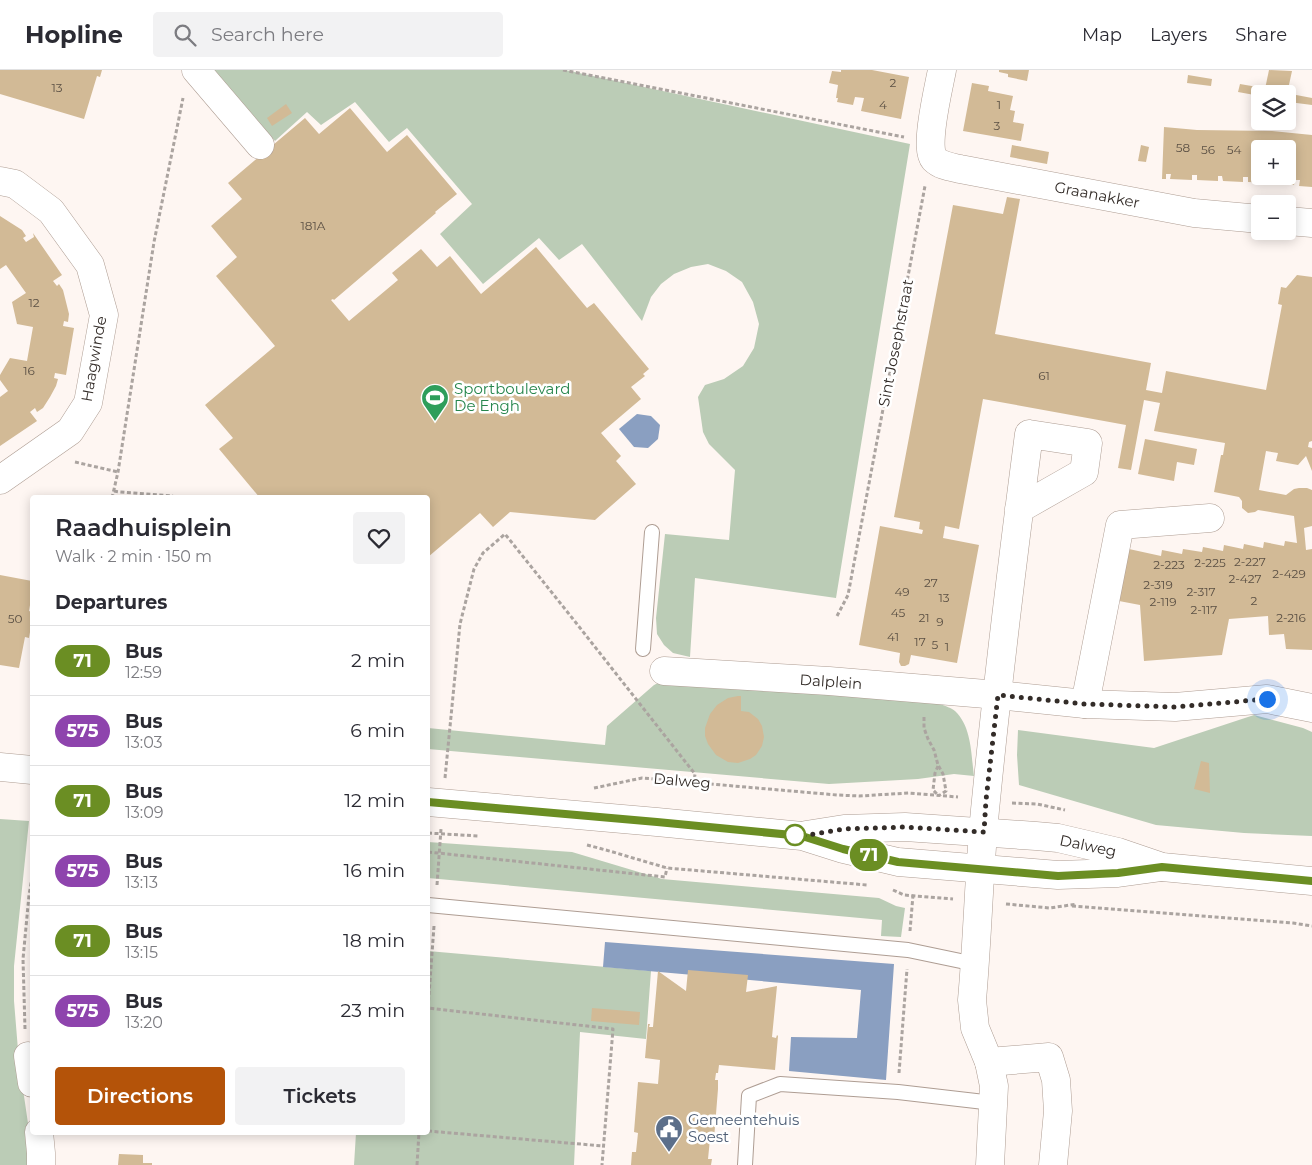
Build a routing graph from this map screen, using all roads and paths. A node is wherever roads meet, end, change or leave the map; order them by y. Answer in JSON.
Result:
{"nodes":[{"id":1,"x":563,"y":70,"type":"edge"},
{"id":2,"x":942,"y":70,"type":"edge"},
{"id":3,"x":191,"y":80,"type":"edge"},
{"id":4,"x":260,"y":145,"type":"dead end"},
{"id":5,"x":933,"y":151,"type":"junction"},
{"id":6,"x":0,"y":181,"type":"edge"},
{"id":7,"x":1251,"y":218,"type":"edge"},
{"id":8,"x":1296,"y":222,"type":"edge"},
{"id":9,"x":1312,"y":223,"type":"edge"},
{"id":10,"x":50,"y":445,"type":"junction"},
{"id":11,"x":118,"y":472,"type":"junction"},
{"id":12,"x":0,"y":480,"type":"edge"},
{"id":13,"x":114,"y":491,"type":"junction"},
{"id":14,"x":113,"y":495,"type":"edge"},
{"id":15,"x":160,"y":495,"type":"edge"},
{"id":16,"x":1019,"y":509,"type":"dead end"},
{"id":17,"x":1210,"y":518,"type":"dead end"},
{"id":18,"x":652,"y":532,"type":"dead end"},
{"id":19,"x":837,"y":616,"type":"dead end"},
{"id":20,"x":643,"y":649,"type":"dead end"},
{"id":21,"x":664,"y":671,"type":"dead end"},
{"id":22,"x":926,"y":689,"type":"junction"},
{"id":23,"x":998,"y":695,"type":"junction"},
{"id":24,"x":1085,"y":704,"type":"junction"},
{"id":25,"x":1312,"y":708,"type":"edge"},
{"id":26,"x":448,"y":750,"type":"dead end"},
{"id":27,"x":938,"y":765,"type":"junction"},
{"id":28,"x":0,"y":767,"type":"edge"},
{"id":29,"x":30,"y":770,"type":"edge"},
{"id":30,"x":437,"y":773,"type":"dead end"},
{"id":31,"x":446,"y":774,"type":"dead end"},
{"id":32,"x":694,"y":782,"type":"junction"},
{"id":33,"x":585,"y":790,"type":"dead end"},
{"id":34,"x":939,"y":796,"type":"junction"},
{"id":35,"x":430,"y":802,"type":"edge"},
{"id":36,"x":1037,"y":804,"type":"dead end"},
{"id":37,"x":1072,"y":812,"type":"dead end"},
{"id":38,"x":984,"y":832,"type":"junction"},
{"id":39,"x":430,"y":833,"type":"edge"},
{"id":40,"x":480,"y":836,"type":"dead end"},
{"id":41,"x":802,"y":836,"type":"junction"},
{"id":42,"x":579,"y":844,"type":"dead end"},
{"id":43,"x":430,"y":852,"type":"edge"},
{"id":44,"x":439,"y":857,"type":"dead end"},
{"id":45,"x":1162,"y":867,"type":"junction"},
{"id":46,"x":667,"y":868,"type":"junction"},
{"id":47,"x":981,"y":869,"type":"junction"},
{"id":48,"x":438,"y":872,"type":"dead end"},
{"id":49,"x":1312,"y":881,"type":"edge"},
{"id":50,"x":870,"y":885,"type":"dead end"},
{"id":51,"x":886,"y":887,"type":"dead end"},
{"id":52,"x":30,"y":890,"type":"edge"},
{"id":53,"x":927,"y":897,"type":"dead end"},
{"id":54,"x":1085,"y":902,"type":"dead end"},
{"id":55,"x":431,"y":906,"type":"edge"},
{"id":56,"x":1030,"y":906,"type":"dead end"},
{"id":57,"x":1067,"y":906,"type":"junction"},
{"id":58,"x":1312,"y":926,"type":"edge"},
{"id":59,"x":430,"y":940,"type":"edge"},
{"id":60,"x":975,"y":964,"type":"junction"},
{"id":61,"x":430,"y":1008,"type":"edge"},
{"id":62,"x":28,"y":1056,"type":"joint"},
{"id":63,"x":990,"y":1062,"type":"junction"},
{"id":64,"x":30,"y":1070,"type":"edge"},
{"id":65,"x":993,"y":1102,"type":"junction"},
{"id":66,"x":430,"y":1131,"type":"edge"},
{"id":67,"x":39,"y":1135,"type":"edge"},
{"id":68,"x":419,"y":1135,"type":"edge"},
{"id":69,"x":603,"y":1146,"type":"junction"},
{"id":70,"x":41,"y":1165,"type":"edge"},
{"id":71,"x":417,"y":1165,"type":"edge"},
{"id":72,"x":602,"y":1165,"type":"edge"},
{"id":73,"x":745,"y":1165,"type":"edge"},
{"id":74,"x":990,"y":1165,"type":"edge"},
{"id":75,"x":1053,"y":1165,"type":"edge"}],
"edges":[{"from":1,"to":5,"type":"path"},
{"from":2,"to":5,"type":"street"},
{"from":3,"to":4,"type":"street"},
{"from":3,"to":11,"type":"path"},
{"from":5,"to":7,"type":"street","name":"Graanakker"},
{"from":5,"to":19,"type":"path","name":"Sint Josephstraat"},
{"from":6,"to":10,"type":"street","name":"Haagwinde"},
{"from":8,"to":9,"type":"street"},
{"from":10,"to":11,"type":"path"},
{"from":10,"to":12,"type":"street","name":"Haagwinde"},
{"from":11,"to":13,"type":"path"},
{"from":13,"to":14,"type":"path"},
{"from":13,"to":15,"type":"path"},
{"from":16,"to":23,"type":"street"},
{"from":17,"to":24,"type":"street"},
{"from":18,"to":20,"type":"lane"},
{"from":21,"to":22,"type":"street","name":"Dalplein"},
{"from":22,"to":23,"type":"street","name":"Dalplein"},
{"from":22,"to":27,"type":"path"},
{"from":23,"to":24,"type":"street","name":"Dalplein"},
{"from":23,"to":38,"type":"street"},
{"from":24,"to":25,"type":"street","name":"Dalplein"},
{"from":26,"to":32,"type":"path"},
{"from":27,"to":34,"type":"path"},
{"from":27,"to":34,"type":"path"},
{"from":28,"to":29,"type":"street"},
{"from":30,"to":31,"type":"path"},
{"from":32,"to":33,"type":"path","name":"Dalweg"},
{"from":32,"to":34,"type":"path","name":"Dalweg"},
{"from":35,"to":41,"type":"street","name":"Dalweg"},
{"from":36,"to":37,"type":"path"},
{"from":38,"to":41,"type":"street","name":"Dalweg"},
{"from":38,"to":45,"type":"street","name":"Dalweg"},
{"from":38,"to":47,"type":"street"},
{"from":39,"to":40,"type":"path"},
{"from":41,"to":47,"type":"street","name":"Dalweg"},
{"from":42,"to":46,"type":"path"},
{"from":43,"to":46,"type":"path"},
{"from":44,"to":48,"type":"path"},
{"from":45,"to":47,"type":"street","name":"Dalweg"},
{"from":45,"to":49,"type":"street","name":"Dalweg"},
{"from":46,"to":50,"type":"path"},
{"from":47,"to":60,"type":"street"},
{"from":51,"to":53,"type":"path"},
{"from":52,"to":62,"type":"path"},
{"from":54,"to":57,"type":"path"},
{"from":55,"to":59,"type":"path"},
{"from":55,"to":60,"type":"lane"},
{"from":56,"to":57,"type":"path"},
{"from":57,"to":58,"type":"path"},
{"from":60,"to":63,"type":"street"},
{"from":61,"to":69,"type":"path"},
{"from":62,"to":64,"type":"street"},
{"from":63,"to":65,"type":"street"},
{"from":63,"to":75,"type":"street"},
{"from":65,"to":73,"type":"lane"},
{"from":65,"to":74,"type":"street"},
{"from":66,"to":69,"type":"path"},
{"from":67,"to":70,"type":"street"},
{"from":68,"to":71,"type":"path"},
{"from":69,"to":72,"type":"path"}]}
